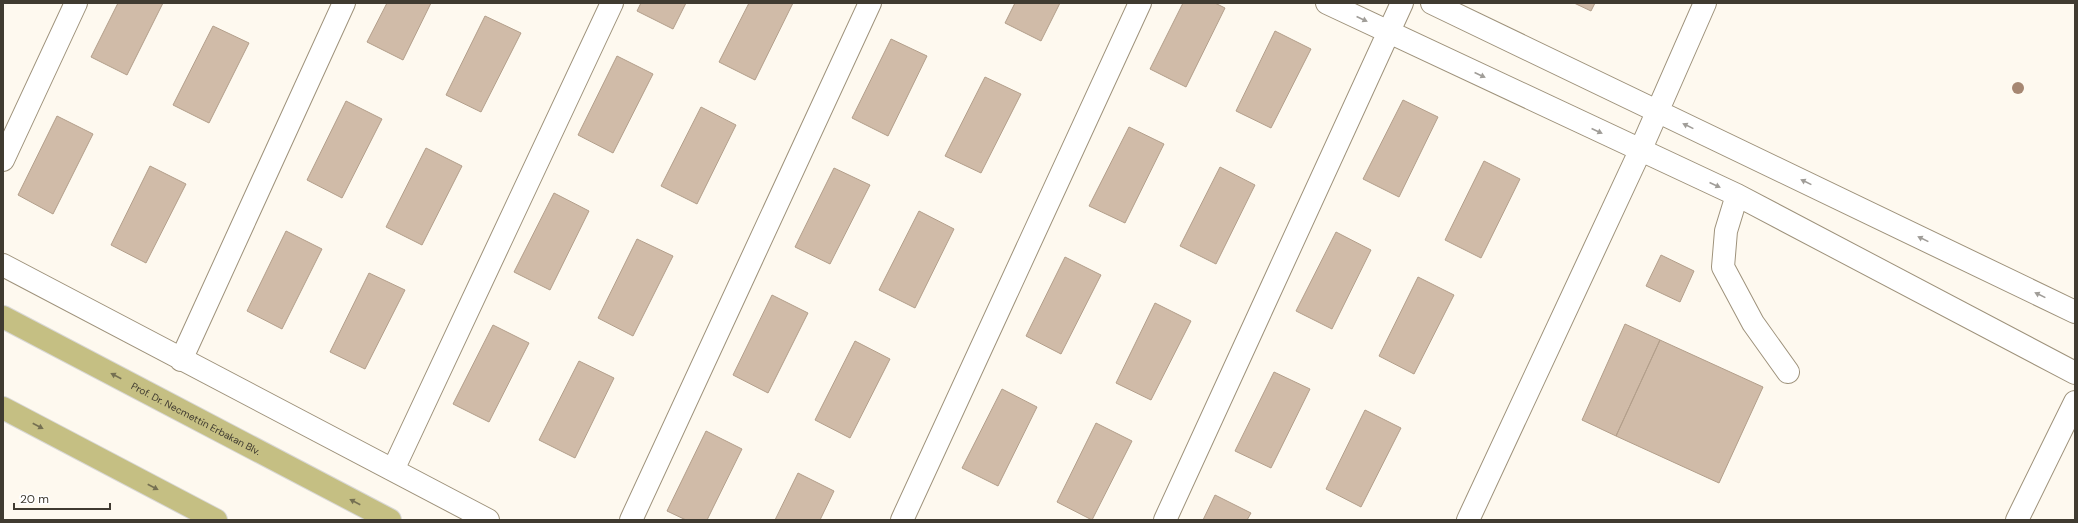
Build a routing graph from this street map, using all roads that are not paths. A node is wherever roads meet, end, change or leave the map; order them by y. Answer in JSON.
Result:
{"nodes":[{"id":1,"x":76,"y":3,"type":"edge"},
{"id":2,"x":344,"y":3,"type":"edge"},
{"id":3,"x":612,"y":3,"type":"edge"},
{"id":4,"x":870,"y":3,"type":"edge"},
{"id":5,"x":1140,"y":3,"type":"edge"},
{"id":6,"x":1327,"y":3,"type":"edge"},
{"id":7,"x":1402,"y":3,"type":"edge"},
{"id":8,"x":1432,"y":3,"type":"edge"},
{"id":9,"x":1705,"y":3,"type":"edge"},
{"id":10,"x":1390,"y":32,"type":"junction"},
{"id":11,"x":1657,"y":111,"type":"junction"},
{"id":12,"x":1640,"y":151,"type":"junction"},
{"id":13,"x":3,"y":160,"type":"edge"},
{"id":14,"x":1737,"y":195,"type":"junction"},
{"id":15,"x":3,"y":265,"type":"edge"},
{"id":16,"x":2075,"y":312,"type":"edge"},
{"id":17,"x":3,"y":317,"type":"edge"},
{"id":18,"x":181,"y":360,"type":"junction"},
{"id":19,"x":1788,"y":372,"type":"dead end"},
{"id":20,"x":2075,"y":373,"type":"edge"},
{"id":21,"x":2075,"y":402,"type":"edge"},
{"id":22,"x":3,"y":408,"type":"edge"},
{"id":23,"x":393,"y":470,"type":"junction"},
{"id":24,"x":216,"y":520,"type":"edge"},
{"id":25,"x":390,"y":520,"type":"edge"},
{"id":26,"x":488,"y":520,"type":"edge"},
{"id":27,"x":631,"y":520,"type":"edge"},
{"id":28,"x":902,"y":520,"type":"edge"},
{"id":29,"x":1164,"y":520,"type":"edge"},
{"id":30,"x":1468,"y":520,"type":"edge"},
{"id":31,"x":2017,"y":520,"type":"edge"}],
"edges":[{"from":1,"to":13,"type":"street"},
{"from":2,"to":18,"type":"street"},
{"from":3,"to":23,"type":"street"},
{"from":4,"to":27,"type":"street"},
{"from":5,"to":28,"type":"street"},
{"from":6,"to":10,"type":"street","one_way":true},
{"from":7,"to":10,"type":"street"},
{"from":8,"to":11,"type":"street"},
{"from":9,"to":11,"type":"street"},
{"from":10,"to":12,"type":"street","one_way":true},
{"from":10,"to":29,"type":"street"},
{"from":11,"to":12,"type":"street"},
{"from":16,"to":11,"type":"street","one_way":true},
{"from":12,"to":14,"type":"street","one_way":true},
{"from":12,"to":30,"type":"street"},
{"from":14,"to":19,"type":"street"},
{"from":14,"to":20,"type":"street"},
{"from":15,"to":18,"type":"street"},
{"from":25,"to":17,"type":"main road","name":"Prof. Dr. Necmettin Erbakan Blv.","one_way":true},
{"from":18,"to":23,"type":"street"},
{"from":21,"to":31,"type":"street"},
{"from":22,"to":24,"type":"main road","one_way":true},
{"from":23,"to":26,"type":"street"}]}
